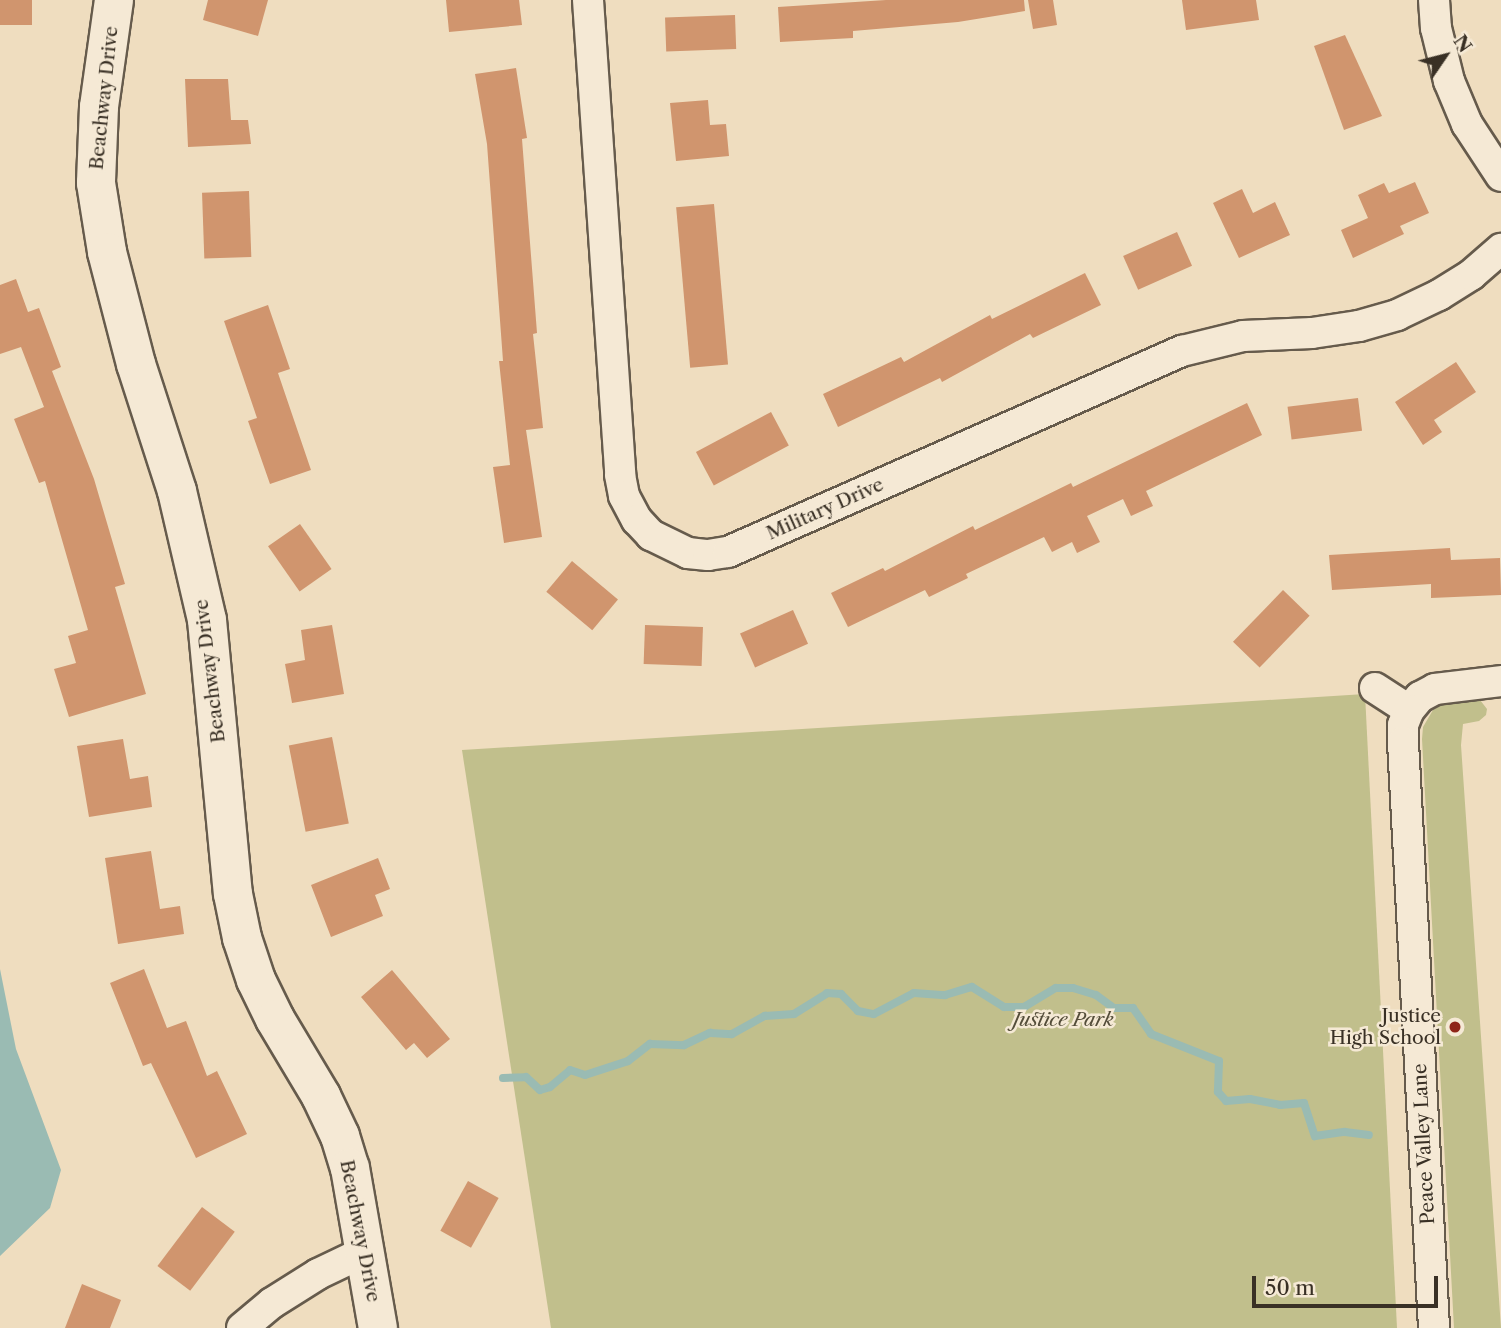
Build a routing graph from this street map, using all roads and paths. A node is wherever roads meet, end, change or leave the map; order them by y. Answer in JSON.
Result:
{"nodes":[{"id":1,"x":114,"y":0,"type":"edge"},
{"id":2,"x":588,"y":0,"type":"edge"},
{"id":3,"x":1434,"y":0,"type":"edge"},
{"id":4,"x":1501,"y":176,"type":"edge"},
{"id":5,"x":1501,"y":249,"type":"edge"},
{"id":6,"x":1501,"y":681,"type":"edge"},
{"id":7,"x":1375,"y":688,"type":"dead end"},
{"id":8,"x":1409,"y":710,"type":"junction"},
{"id":9,"x":364,"y":1252,"type":"junction"},
{"id":10,"x":242,"y":1328,"type":"edge"},
{"id":11,"x":378,"y":1328,"type":"edge"},
{"id":12,"x":1434,"y":1328,"type":"edge"}],
"edges":[{"from":1,"to":9,"type":"street","name":"Beachway Drive"},
{"from":2,"to":5,"type":"street","name":"Military Drive"},
{"from":3,"to":4,"type":"street"},
{"from":6,"to":8,"type":"street"},
{"from":7,"to":8,"type":"street"},
{"from":8,"to":12,"type":"street","name":"Peace Valley Lane"},
{"from":9,"to":10,"type":"street"},
{"from":9,"to":11,"type":"street","name":"Beachway Drive"}]}
